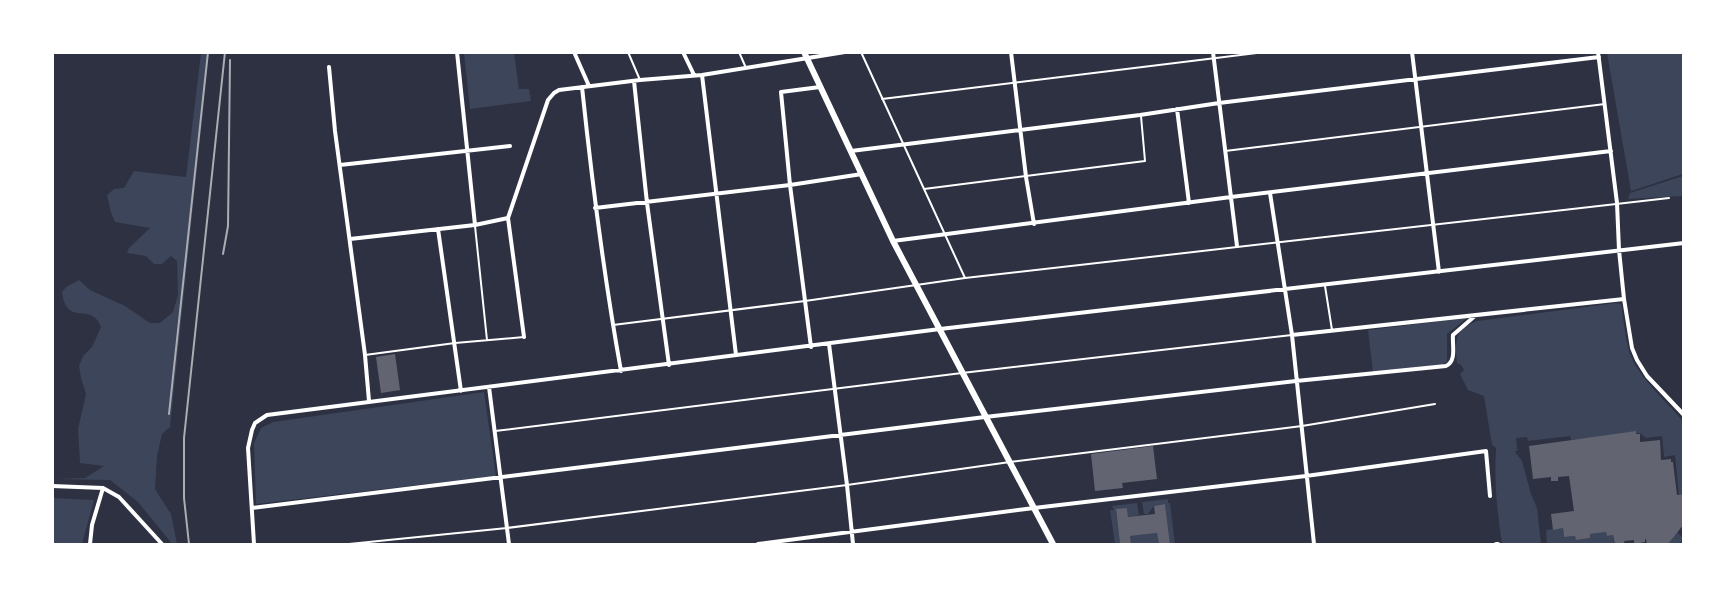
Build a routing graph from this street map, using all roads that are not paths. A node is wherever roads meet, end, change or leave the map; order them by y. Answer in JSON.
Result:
{"nodes":[{"id":1,"x":457,"y":52,"type":"edge"},
{"id":2,"x":574,"y":52,"type":"edge"},
{"id":3,"x":628,"y":52,"type":"edge"},
{"id":4,"x":683,"y":52,"type":"edge"},
{"id":5,"x":739,"y":52,"type":"edge"},
{"id":6,"x":804,"y":52,"type":"edge"},
{"id":7,"x":845,"y":52,"type":"edge"},
{"id":8,"x":861,"y":52,"type":"edge"},
{"id":9,"x":1012,"y":52,"type":"edge"},
{"id":10,"x":1213,"y":52,"type":"edge"},
{"id":11,"x":1265,"y":52,"type":"edge"},
{"id":12,"x":1412,"y":52,"type":"edge"},
{"id":13,"x":1599,"y":55,"type":"edge"},
{"id":14,"x":1214,"y":59,"type":"junction"},
{"id":15,"x":807,"y":60,"type":"junction"},
{"id":16,"x":329,"y":67,"type":"dead end"},
{"id":17,"x":746,"y":68,"type":"junction"},
{"id":18,"x":694,"y":75,"type":"junction"},
{"id":19,"x":702,"y":75,"type":"junction"},
{"id":20,"x":640,"y":80,"type":"junction"},
{"id":21,"x":1415,"y":80,"type":"junction"},
{"id":22,"x":634,"y":81,"type":"junction"},
{"id":23,"x":1015,"y":83,"type":"junction"},
{"id":24,"x":589,"y":86,"type":"junction"},
{"id":25,"x":582,"y":87,"type":"junction"},
{"id":26,"x":820,"y":87,"type":"junction"},
{"id":27,"x":882,"y":99,"type":"junction"},
{"id":28,"x":1219,"y":103,"type":"junction"},
{"id":29,"x":1605,"y":104,"type":"junction"},
{"id":30,"x":1177,"y":109,"type":"junction"},
{"id":31,"x":1140,"y":115,"type":"junction"},
{"id":32,"x":1420,"y":128,"type":"junction"},
{"id":33,"x":1021,"y":130,"type":"junction"},
{"id":34,"x":904,"y":145,"type":"junction"},
{"id":35,"x":510,"y":146,"type":"dead end"},
{"id":36,"x":468,"y":151,"type":"junction"},
{"id":37,"x":1225,"y":151,"type":"junction"},
{"id":38,"x":1610,"y":151,"type":"junction"},
{"id":39,"x":851,"y":152,"type":"junction"},
{"id":40,"x":340,"y":165,"type":"junction"},
{"id":41,"x":862,"y":174,"type":"junction"},
{"id":42,"x":1427,"y":174,"type":"junction"},
{"id":43,"x":1026,"y":177,"type":"junction"},
{"id":44,"x":790,"y":185,"type":"junction"},
{"id":45,"x":924,"y":189,"type":"junction"},
{"id":46,"x":1270,"y":193,"type":"junction"},
{"id":47,"x":717,"y":194,"type":"junction"},
{"id":48,"x":1231,"y":197,"type":"junction"},
{"id":49,"x":1669,"y":198,"type":"dead end"},
{"id":50,"x":647,"y":202,"type":"junction"},
{"id":51,"x":1189,"y":203,"type":"junction"},
{"id":52,"x":1617,"y":203,"type":"junction"},
{"id":53,"x":595,"y":208,"type":"junction"},
{"id":54,"x":508,"y":218,"type":"junction"},
{"id":55,"x":1034,"y":224,"type":"junction"},
{"id":56,"x":475,"y":225,"type":"junction"},
{"id":57,"x":1432,"y":225,"type":"junction"},
{"id":58,"x":438,"y":229,"type":"junction"},
{"id":59,"x":945,"y":234,"type":"junction"},
{"id":60,"x":350,"y":240,"type":"junction"},
{"id":61,"x":893,"y":241,"type":"junction"},
{"id":62,"x":1684,"y":242,"type":"edge"},
{"id":63,"x":1278,"y":243,"type":"junction"},
{"id":64,"x":1237,"y":246,"type":"junction"},
{"id":65,"x":1619,"y":250,"type":"junction"},
{"id":66,"x":1439,"y":272,"type":"junction"},
{"id":67,"x":965,"y":278,"type":"junction"},
{"id":68,"x":917,"y":285,"type":"junction"},
{"id":69,"x":1325,"y":286,"type":"junction"},
{"id":70,"x":1285,"y":289,"type":"junction"},
{"id":71,"x":1624,"y":299,"type":"junction"},
{"id":72,"x":804,"y":301,"type":"junction"},
{"id":73,"x":730,"y":310,"type":"junction"},
{"id":74,"x":1476,"y":315,"type":"junction"},
{"id":75,"x":662,"y":318,"type":"junction"},
{"id":76,"x":613,"y":325,"type":"junction"},
{"id":77,"x":940,"y":329,"type":"junction"},
{"id":78,"x":1332,"y":330,"type":"junction"},
{"id":79,"x":1292,"y":335,"type":"junction"},
{"id":80,"x":524,"y":337,"type":"joint"},
{"id":81,"x":487,"y":340,"type":"junction"},
{"id":82,"x":455,"y":343,"type":"junction"},
{"id":83,"x":829,"y":344,"type":"junction"},
{"id":84,"x":811,"y":347,"type":"junction"},
{"id":85,"x":365,"y":355,"type":"junction"},
{"id":86,"x":736,"y":355,"type":"junction"},
{"id":87,"x":669,"y":364,"type":"junction"},
{"id":88,"x":621,"y":371,"type":"junction"},
{"id":89,"x":962,"y":373,"type":"junction"},
{"id":90,"x":1296,"y":381,"type":"junction"},
{"id":91,"x":489,"y":387,"type":"junction"},
{"id":92,"x":835,"y":389,"type":"junction"},
{"id":93,"x":461,"y":391,"type":"junction"},
{"id":94,"x":369,"y":401,"type":"junction"},
{"id":95,"x":1435,"y":404,"type":"dead end"},
{"id":96,"x":1684,"y":415,"type":"edge"},
{"id":97,"x":985,"y":417,"type":"junction"},
{"id":98,"x":1302,"y":426,"type":"junction"},
{"id":99,"x":495,"y":431,"type":"junction"},
{"id":100,"x":841,"y":436,"type":"junction"},
{"id":101,"x":1010,"y":462,"type":"junction"},
{"id":102,"x":1306,"y":476,"type":"junction"},
{"id":103,"x":501,"y":479,"type":"junction"},
{"id":104,"x":847,"y":485,"type":"junction"},
{"id":105,"x":52,"y":486,"type":"edge"},
{"id":106,"x":103,"y":488,"type":"junction"},
{"id":107,"x":1490,"y":496,"type":"dead end"},
{"id":108,"x":252,"y":508,"type":"junction"},
{"id":109,"x":1034,"y":508,"type":"junction"},
{"id":110,"x":507,"y":528,"type":"junction"},
{"id":111,"x":852,"y":533,"type":"junction"},
{"id":112,"x":90,"y":544,"type":"edge"},
{"id":113,"x":162,"y":544,"type":"edge"},
{"id":114,"x":254,"y":544,"type":"edge"},
{"id":115,"x":349,"y":544,"type":"edge"},
{"id":116,"x":509,"y":544,"type":"edge"},
{"id":117,"x":758,"y":544,"type":"edge"},
{"id":118,"x":853,"y":544,"type":"edge"},
{"id":119,"x":1053,"y":544,"type":"edge"},
{"id":120,"x":1314,"y":544,"type":"edge"}],
"edges":[{"from":1,"to":36,"type":"street"},
{"from":2,"to":24,"type":"street"},
{"from":3,"to":20,"type":"lane"},
{"from":4,"to":18,"type":"street"},
{"from":5,"to":17,"type":"lane"},
{"from":6,"to":15,"type":"main road"},
{"from":7,"to":15,"type":"street"},
{"from":8,"to":27,"type":"lane"},
{"from":9,"to":23,"type":"street"},
{"from":10,"to":14,"type":"street"},
{"from":11,"to":14,"type":"lane"},
{"from":12,"to":21,"type":"street"},
{"from":13,"to":21,"type":"street"},
{"from":13,"to":29,"type":"street"},
{"from":14,"to":23,"type":"lane"},
{"from":14,"to":28,"type":"street"},
{"from":15,"to":17,"type":"street"},
{"from":15,"to":26,"type":"main road"},
{"from":16,"to":40,"type":"street"},
{"from":17,"to":19,"type":"street"},
{"from":18,"to":19,"type":"street"},
{"from":18,"to":20,"type":"street"},
{"from":19,"to":47,"type":"street"},
{"from":20,"to":22,"type":"street"},
{"from":21,"to":28,"type":"street"},
{"from":21,"to":32,"type":"street"},
{"from":22,"to":24,"type":"street"},
{"from":22,"to":50,"type":"street"},
{"from":23,"to":27,"type":"lane"},
{"from":23,"to":33,"type":"street"},
{"from":24,"to":25,"type":"street"},
{"from":25,"to":53,"type":"street"},
{"from":25,"to":54,"type":"street"},
{"from":26,"to":39,"type":"main road"},
{"from":26,"to":44,"type":"street"},
{"from":27,"to":34,"type":"lane"},
{"from":28,"to":30,"type":"street"},
{"from":28,"to":37,"type":"street"},
{"from":29,"to":32,"type":"lane"},
{"from":29,"to":38,"type":"street"},
{"from":30,"to":31,"type":"street"},
{"from":30,"to":51,"type":"street"},
{"from":31,"to":33,"type":"street"},
{"from":31,"to":43,"type":"lane"},
{"from":32,"to":37,"type":"lane"},
{"from":32,"to":42,"type":"street"},
{"from":33,"to":34,"type":"street"},
{"from":33,"to":43,"type":"street"},
{"from":34,"to":39,"type":"street"},
{"from":34,"to":45,"type":"lane"},
{"from":35,"to":36,"type":"street"},
{"from":36,"to":40,"type":"street"},
{"from":36,"to":56,"type":"street"},
{"from":37,"to":48,"type":"street"},
{"from":38,"to":42,"type":"street"},
{"from":38,"to":52,"type":"street"},
{"from":39,"to":41,"type":"main road"},
{"from":40,"to":60,"type":"street"},
{"from":41,"to":44,"type":"street"},
{"from":41,"to":61,"type":"main road"},
{"from":42,"to":46,"type":"street"},
{"from":42,"to":57,"type":"street"},
{"from":43,"to":45,"type":"lane"},
{"from":43,"to":55,"type":"street"},
{"from":44,"to":47,"type":"street"},
{"from":44,"to":72,"type":"street"},
{"from":45,"to":59,"type":"lane"},
{"from":46,"to":48,"type":"street"},
{"from":46,"to":63,"type":"street"},
{"from":47,"to":50,"type":"street"},
{"from":47,"to":73,"type":"street"},
{"from":48,"to":51,"type":"street"},
{"from":48,"to":64,"type":"street"},
{"from":49,"to":52,"type":"lane"},
{"from":50,"to":53,"type":"street"},
{"from":50,"to":75,"type":"street"},
{"from":51,"to":55,"type":"street"},
{"from":52,"to":57,"type":"lane"},
{"from":52,"to":65,"type":"street"},
{"from":53,"to":76,"type":"street"},
{"from":54,"to":56,"type":"street"},
{"from":54,"to":80,"type":"street"},
{"from":55,"to":59,"type":"street"},
{"from":56,"to":58,"type":"street"},
{"from":56,"to":81,"type":"lane"},
{"from":57,"to":63,"type":"lane"},
{"from":57,"to":66,"type":"street"},
{"from":58,"to":60,"type":"street"},
{"from":58,"to":82,"type":"street"},
{"from":59,"to":61,"type":"street"},
{"from":59,"to":67,"type":"lane"},
{"from":60,"to":85,"type":"street"},
{"from":61,"to":68,"type":"main road"},
{"from":62,"to":65,"type":"street"},
{"from":63,"to":64,"type":"lane"},
{"from":63,"to":70,"type":"street"},
{"from":64,"to":67,"type":"lane"},
{"from":65,"to":66,"type":"street"},
{"from":65,"to":71,"type":"street"},
{"from":66,"to":69,"type":"street"},
{"from":67,"to":68,"type":"lane"},
{"from":68,"to":72,"type":"lane"},
{"from":68,"to":77,"type":"main road"},
{"from":69,"to":70,"type":"street"},
{"from":69,"to":78,"type":"lane"},
{"from":70,"to":77,"type":"street"},
{"from":70,"to":79,"type":"street"},
{"from":71,"to":74,"type":"street"},
{"from":71,"to":96,"type":"street"},
{"from":72,"to":73,"type":"lane"},
{"from":72,"to":84,"type":"street"},
{"from":73,"to":75,"type":"lane"},
{"from":73,"to":86,"type":"street"},
{"from":74,"to":78,"type":"street"},
{"from":74,"to":90,"type":"street"},
{"from":75,"to":76,"type":"lane"},
{"from":75,"to":87,"type":"street"},
{"from":76,"to":88,"type":"street"},
{"from":77,"to":83,"type":"street"},
{"from":77,"to":89,"type":"main road"},
{"from":78,"to":79,"type":"street"},
{"from":79,"to":89,"type":"lane"},
{"from":79,"to":90,"type":"street"},
{"from":80,"to":81,"type":"lane"},
{"from":81,"to":82,"type":"lane"},
{"from":82,"to":85,"type":"lane"},
{"from":82,"to":93,"type":"street"},
{"from":83,"to":84,"type":"street"},
{"from":83,"to":92,"type":"street"},
{"from":84,"to":86,"type":"street"},
{"from":85,"to":94,"type":"street"},
{"from":86,"to":87,"type":"street"},
{"from":87,"to":88,"type":"street"},
{"from":88,"to":91,"type":"street"},
{"from":89,"to":92,"type":"lane"},
{"from":89,"to":97,"type":"main road"},
{"from":90,"to":97,"type":"street"},
{"from":90,"to":98,"type":"street"},
{"from":91,"to":93,"type":"street"},
{"from":91,"to":99,"type":"street"},
{"from":92,"to":99,"type":"lane"},
{"from":92,"to":100,"type":"street"},
{"from":93,"to":94,"type":"street"},
{"from":94,"to":108,"type":"street"},
{"from":95,"to":98,"type":"lane"},
{"from":97,"to":100,"type":"street"},
{"from":97,"to":101,"type":"main road"},
{"from":98,"to":101,"type":"lane"},
{"from":98,"to":102,"type":"street"},
{"from":99,"to":103,"type":"street"},
{"from":100,"to":103,"type":"street"},
{"from":100,"to":104,"type":"street"},
{"from":101,"to":104,"type":"lane"},
{"from":101,"to":109,"type":"main road"},
{"from":102,"to":107,"type":"street"},
{"from":102,"to":109,"type":"street"},
{"from":102,"to":120,"type":"street"},
{"from":103,"to":108,"type":"street"},
{"from":103,"to":110,"type":"street"},
{"from":104,"to":110,"type":"lane"},
{"from":104,"to":111,"type":"street"},
{"from":105,"to":106,"type":"street"},
{"from":106,"to":112,"type":"street"},
{"from":106,"to":113,"type":"street"},
{"from":108,"to":114,"type":"street"},
{"from":109,"to":111,"type":"street"},
{"from":109,"to":119,"type":"main road"},
{"from":110,"to":115,"type":"lane"},
{"from":110,"to":116,"type":"street"},
{"from":111,"to":117,"type":"street"},
{"from":111,"to":118,"type":"street"}]}
